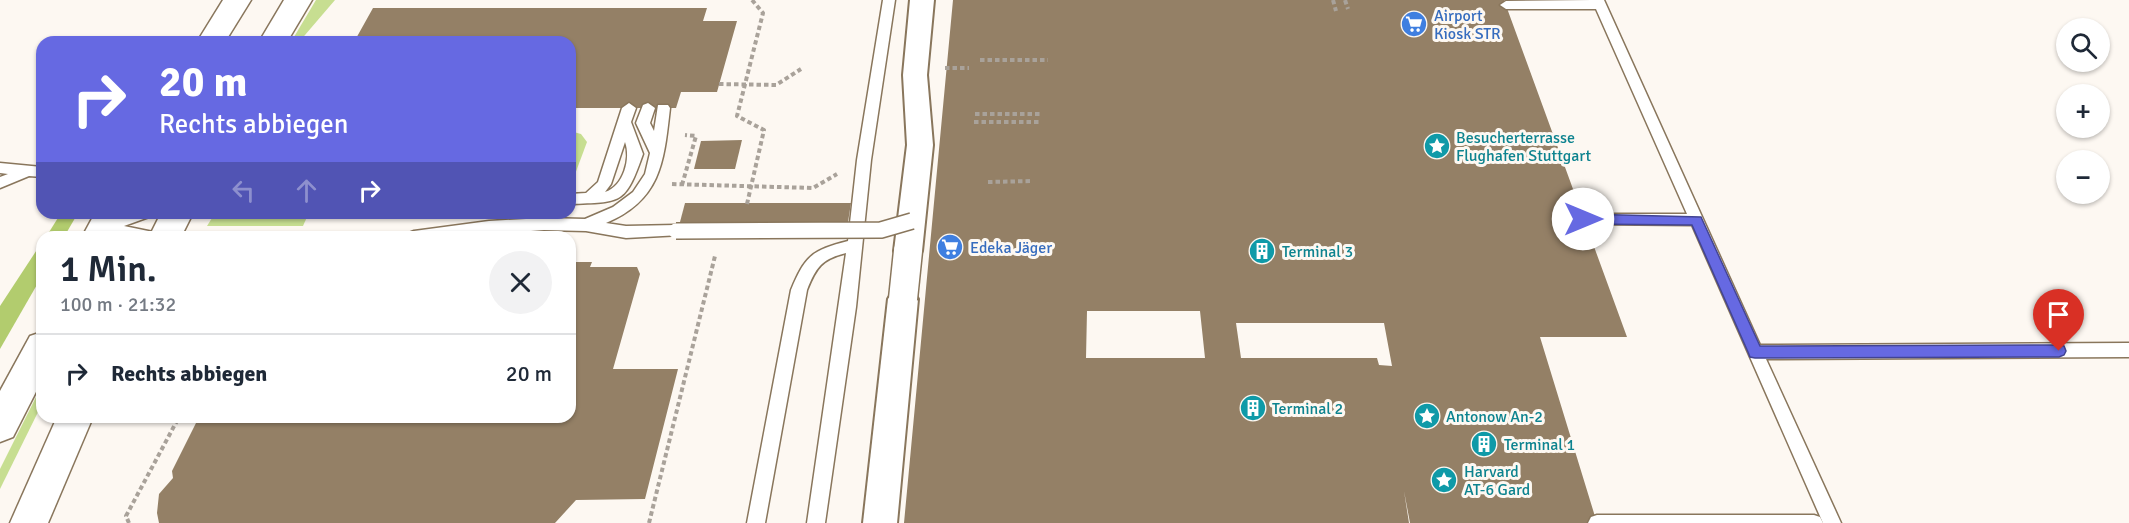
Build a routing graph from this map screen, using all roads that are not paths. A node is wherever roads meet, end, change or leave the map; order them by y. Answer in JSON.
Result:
{"nodes":[{"id":1,"x":237,"y":0,"type":"edge"},
{"id":2,"x":298,"y":0,"type":"edge"},
{"id":3,"x":889,"y":0,"type":"edge"},
{"id":4,"x":922,"y":0,"type":"edge"},
{"id":5,"x":1599,"y":3,"type":"edge"},
{"id":6,"x":1506,"y":5,"type":"dead end"},
{"id":7,"x":214,"y":36,"type":"edge"},
{"id":8,"x":277,"y":36,"type":"edge"},
{"id":9,"x":629,"y":108,"type":"dead end"},
{"id":10,"x":655,"y":108,"type":"dead end"},
{"id":11,"x":625,"y":123,"type":"junction"},
{"id":12,"x":0,"y":168,"type":"edge"},
{"id":13,"x":35,"y":171,"type":"edge"},
{"id":14,"x":0,"y":183,"type":"edge"},
{"id":15,"x":590,"y":198,"type":"junction"},
{"id":16,"x":576,"y":199,"type":"edge"},
{"id":17,"x":126,"y":219,"type":"edge"},
{"id":18,"x":1583,"y":219,"type":"dead end"},
{"id":19,"x":1696,"y":220,"type":"junction"},
{"id":20,"x":912,"y":221,"type":"junction"},
{"id":21,"x":586,"y":225,"type":"junction"},
{"id":22,"x":105,"y":226,"type":"edge"},
{"id":23,"x":127,"y":231,"type":"edge"},
{"id":24,"x":464,"y":231,"type":"edge"},
{"id":25,"x":855,"y":245,"type":"junction"},
{"id":26,"x":2129,"y":350,"type":"edge"},
{"id":27,"x":1755,"y":352,"type":"junction"},
{"id":28,"x":36,"y":357,"type":"edge"},
{"id":29,"x":72,"y":423,"type":"edge"},
{"id":30,"x":0,"y":426,"type":"edge"},
{"id":31,"x":29,"y":523,"type":"edge"},
{"id":32,"x":756,"y":523,"type":"edge"},
{"id":33,"x":816,"y":523,"type":"edge"},
{"id":34,"x":880,"y":523,"type":"edge"},
{"id":35,"x":1597,"y":523,"type":"edge"},
{"id":36,"x":1814,"y":523,"type":"edge"},
{"id":37,"x":1832,"y":523,"type":"edge"}],
"edges":[{"from":1,"to":7,"type":"main road"},
{"from":2,"to":8,"type":"main road"},
{"from":3,"to":25,"type":"lane"},
{"from":4,"to":20,"type":"street"},
{"from":5,"to":6,"type":"lane"},
{"from":5,"to":19,"type":"lane"},
{"from":9,"to":11,"type":"lane"},
{"from":10,"to":21,"type":"lane"},
{"from":11,"to":15,"type":"lane"},
{"from":11,"to":15,"type":"lane"},
{"from":12,"to":13,"type":"lane"},
{"from":13,"to":14,"type":"lane"},
{"from":15,"to":16,"type":"lane"},
{"from":17,"to":22,"type":"lane"},
{"from":18,"to":19,"type":"lane"},
{"from":19,"to":27,"type":"lane"},
{"from":20,"to":21,"type":"lane","bridge":true},
{"from":20,"to":34,"type":"street","bridge":true},
{"from":21,"to":24,"type":"lane"},
{"from":22,"to":23,"type":"lane"},
{"from":25,"to":32,"type":"lane"},
{"from":25,"to":33,"type":"lane"},
{"from":26,"to":27,"type":"lane"},
{"from":27,"to":37,"type":"lane"},
{"from":28,"to":30,"type":"main road"},
{"from":29,"to":31,"type":"main road"},
{"from":35,"to":36,"type":"lane"}]}
